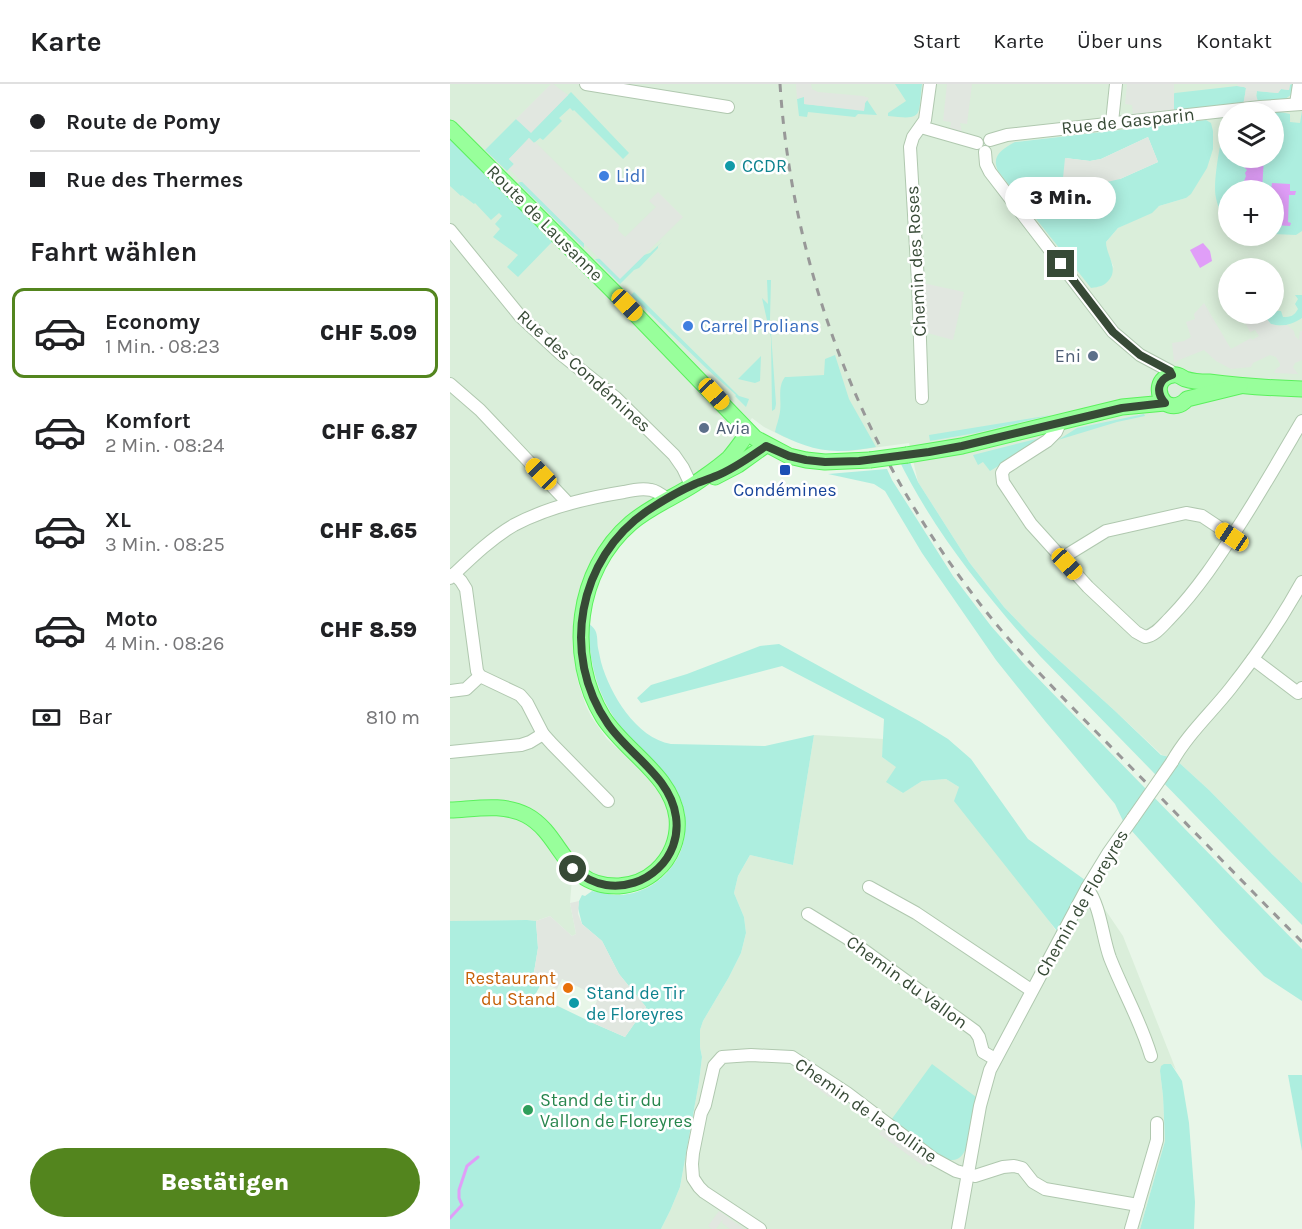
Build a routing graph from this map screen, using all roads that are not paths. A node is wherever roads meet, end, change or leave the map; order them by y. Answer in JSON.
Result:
{"nodes":[{"id":1,"x":930,"y":84,"type":"edge"},
{"id":2,"x":1116,"y":84,"type":"edge"},
{"id":3,"x":1299,"y":84,"type":"edge"},
{"id":4,"x":594,"y":85,"type":"edge"},
{"id":5,"x":1299,"y":104,"type":"edge"},
{"id":6,"x":728,"y":107,"type":"dead end"},
{"id":7,"x":1112,"y":122,"type":"junction"},
{"id":8,"x":921,"y":127,"type":"junction"},
{"id":9,"x":450,"y":128,"type":"edge"},
{"id":10,"x":981,"y":147,"type":"junction"},
{"id":11,"x":450,"y":231,"type":"edge"},
{"id":12,"x":450,"y":384,"type":"edge"},
{"id":13,"x":1168,"y":386,"type":"junction"},
{"id":14,"x":1240,"y":386,"type":"junction"},
{"id":15,"x":1302,"y":389,"type":"edge"},
{"id":16,"x":922,"y":398,"type":"dead end"},
{"id":17,"x":1187,"y":399,"type":"junction"},
{"id":18,"x":1302,"y":421,"type":"edge"},
{"id":19,"x":1060,"y":423,"type":"junction"},
{"id":20,"x":748,"y":433,"type":"junction"},
{"id":21,"x":766,"y":446,"type":"junction"},
{"id":22,"x":693,"y":484,"type":"junction"},
{"id":23,"x":667,"y":499,"type":"junction"},
{"id":24,"x":568,"y":503,"type":"junction"},
{"id":25,"x":1232,"y":537,"type":"junction"},
{"id":26,"x":1062,"y":558,"type":"junction"},
{"id":27,"x":452,"y":576,"type":"edge"},
{"id":28,"x":1302,"y":582,"type":"edge"},
{"id":29,"x":1253,"y":659,"type":"junction"},
{"id":30,"x":480,"y":676,"type":"junction"},
{"id":31,"x":1302,"y":688,"type":"edge"},
{"id":32,"x":450,"y":691,"type":"edge"},
{"id":33,"x":543,"y":734,"type":"junction"},
{"id":34,"x":450,"y":752,"type":"edge"},
{"id":35,"x":608,"y":801,"type":"dead end"},
{"id":36,"x":450,"y":810,"type":"edge"},
{"id":37,"x":869,"y":887,"type":"dead end"},
{"id":38,"x":1088,"y":888,"type":"junction"},
{"id":39,"x":808,"y":914,"type":"dead end"},
{"id":40,"x":1031,"y":990,"type":"junction"},
{"id":41,"x":1151,"y":1056,"type":"dead end"},
{"id":42,"x":995,"y":1059,"type":"junction"},
{"id":43,"x":1157,"y":1123,"type":"dead end"},
{"id":44,"x":969,"y":1174,"type":"junction"},
{"id":45,"x":1138,"y":1204,"type":"junction"},
{"id":46,"x":760,"y":1229,"type":"edge"},
{"id":47,"x":958,"y":1229,"type":"edge"},
{"id":48,"x":1131,"y":1229,"type":"edge"}],
"edges":[{"from":1,"to":8,"type":"street","name":"Chemin des Roses"},
{"from":2,"to":7,"type":"street"},
{"from":3,"to":5,"type":"street"},
{"from":4,"to":6,"type":"street"},
{"from":5,"to":7,"type":"street","name":"Rue de Gasparin"},
{"from":7,"to":10,"type":"street","name":"Rue de Gasparin"},
{"from":8,"to":10,"type":"street"},
{"from":8,"to":16,"type":"street","name":"Chemin des Roses"},
{"from":9,"to":20,"type":"main road","name":"Route de Lausanne"},
{"from":10,"to":13,"type":"street"},
{"from":11,"to":22,"type":"street","name":"Rue des Condémines"},
{"from":12,"to":24,"type":"street"},
{"from":13,"to":14,"type":"main road"},
{"from":13,"to":17,"type":"main road"},
{"from":13,"to":17,"type":"main road"},
{"from":13,"to":19,"type":"main road","name":"Route de Lausanne"},
{"from":14,"to":15,"type":"main road"},
{"from":14,"to":17,"type":"main road"},
{"from":18,"to":25,"type":"street"},
{"from":19,"to":21,"type":"main road","name":"Route de Lausanne","bridge":true},
{"from":19,"to":26,"type":"street"},
{"from":20,"to":21,"type":"main road","name":"Route de Lausanne"},
{"from":20,"to":22,"type":"main road"},
{"from":21,"to":22,"type":"main road"},
{"from":22,"to":23,"type":"main road"},
{"from":23,"to":24,"type":"street"},
{"from":23,"to":36,"type":"main road"},
{"from":24,"to":27,"type":"street"},
{"from":25,"to":26,"type":"street"},
{"from":25,"to":26,"type":"street"},
{"from":27,"to":30,"type":"street"},
{"from":28,"to":29,"type":"street","name":"Chemin de Floreyres"},
{"from":29,"to":31,"type":"street"},
{"from":29,"to":38,"type":"street","name":"Chemin de Floreyres","bridge":true},
{"from":30,"to":32,"type":"street"},
{"from":30,"to":33,"type":"street"},
{"from":33,"to":34,"type":"street"},
{"from":33,"to":35,"type":"street"},
{"from":37,"to":40,"type":"street"},
{"from":38,"to":40,"type":"street","name":"Chemin de Floreyres"},
{"from":38,"to":41,"type":"street"},
{"from":39,"to":42,"type":"street","name":"Chemin du Vallon"},
{"from":40,"to":42,"type":"street","name":"Chemin de Floreyres"},
{"from":42,"to":44,"type":"street","name":"Chemin de Floreyres"},
{"from":43,"to":45,"type":"street"},
{"from":44,"to":45,"type":"street"},
{"from":44,"to":46,"type":"street","name":"Chemin de la Colline"},
{"from":44,"to":47,"type":"street","name":"Chemin de Floreyres"},
{"from":45,"to":48,"type":"street"}]}
